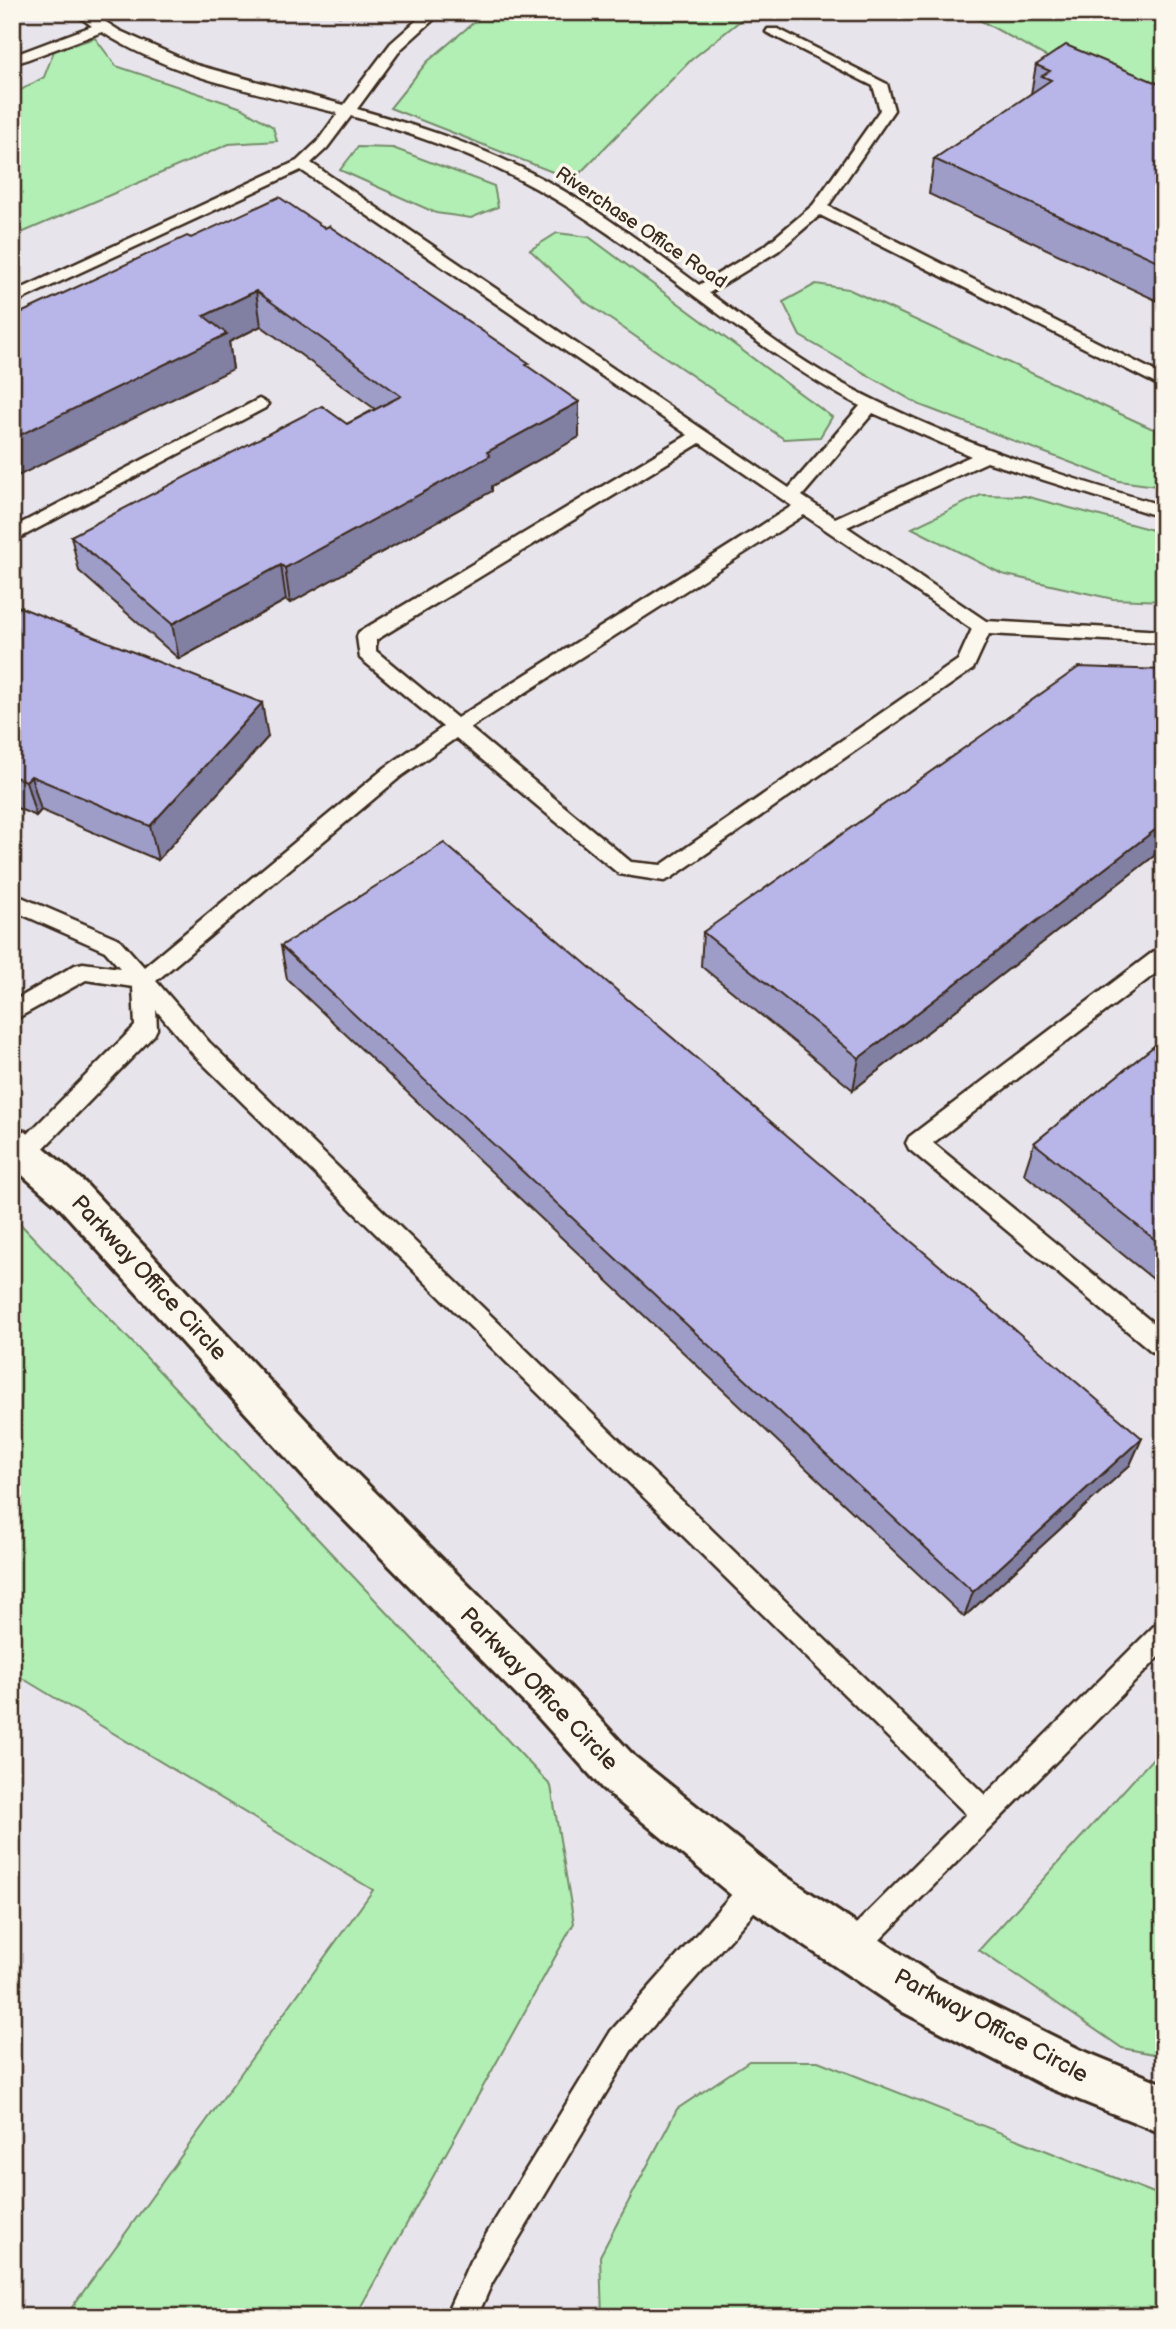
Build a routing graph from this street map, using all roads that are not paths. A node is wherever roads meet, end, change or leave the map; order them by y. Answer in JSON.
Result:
{"nodes":[{"id":1,"x":80,"y":12,"type":"edge"},
{"id":2,"x":435,"y":12,"type":"edge"},
{"id":3,"x":103,"y":27,"type":"junction"},
{"id":4,"x":773,"y":32,"type":"dead end"},
{"id":5,"x":12,"y":61,"type":"edge"},
{"id":6,"x":345,"y":111,"type":"junction"},
{"id":7,"x":302,"y":163,"type":"junction"},
{"id":8,"x":819,"y":208,"type":"junction"},
{"id":9,"x":699,"y":292,"type":"junction"},
{"id":10,"x":12,"y":299,"type":"edge"},
{"id":11,"x":1164,"y":383,"type":"edge"},
{"id":12,"x":259,"y":404,"type":"dead end"},
{"id":13,"x":870,"y":406,"type":"junction"},
{"id":14,"x":700,"y":435,"type":"junction"},
{"id":15,"x":987,"y":455,"type":"junction"},
{"id":16,"x":798,"y":501,"type":"junction"},
{"id":17,"x":1164,"y":512,"type":"edge"},
{"id":18,"x":834,"y":526,"type":"junction"},
{"id":19,"x":12,"y":536,"type":"edge"},
{"id":20,"x":982,"y":626,"type":"junction"},
{"id":21,"x":1164,"y":637,"type":"edge"},
{"id":22,"x":457,"y":727,"type":"junction"},
{"id":23,"x":12,"y":901,"type":"edge"},
{"id":24,"x":1164,"y":955,"type":"edge"},
{"id":25,"x":143,"y":981,"type":"junction"},
{"id":26,"x":12,"y":1013,"type":"edge"},
{"id":27,"x":18,"y":1148,"type":"edge"},
{"id":28,"x":1164,"y":1347,"type":"edge"},
{"id":29,"x":1164,"y":1634,"type":"edge"},
{"id":30,"x":985,"y":1814,"type":"junction"},
{"id":31,"x":758,"y":1886,"type":"junction"},
{"id":32,"x":850,"y":1949,"type":"junction"},
{"id":33,"x":1164,"y":2109,"type":"edge"},
{"id":34,"x":461,"y":2317,"type":"edge"}],
"edges":[{"from":1,"to":3,"type":"lane","name":"Riverchase Office Road"},
{"from":2,"to":6,"type":"lane"},
{"from":3,"to":5,"type":"lane"},
{"from":3,"to":6,"type":"lane","name":"Riverchase Office Road"},
{"from":4,"to":8,"type":"lane"},
{"from":6,"to":7,"type":"lane"},
{"from":6,"to":9,"type":"lane","name":"Riverchase Office Road"},
{"from":7,"to":10,"type":"lane"},
{"from":7,"to":14,"type":"lane"},
{"from":8,"to":9,"type":"lane"},
{"from":8,"to":11,"type":"lane"},
{"from":9,"to":13,"type":"lane","name":"Riverchase Office Road"},
{"from":12,"to":19,"type":"lane"},
{"from":13,"to":15,"type":"lane","name":"Riverchase Office Road"},
{"from":13,"to":16,"type":"lane"},
{"from":14,"to":16,"type":"lane"},
{"from":14,"to":22,"type":"lane"},
{"from":15,"to":17,"type":"lane","name":"Riverchase Office Road"},
{"from":15,"to":18,"type":"lane"},
{"from":16,"to":18,"type":"lane"},
{"from":16,"to":22,"type":"lane"},
{"from":18,"to":20,"type":"lane"},
{"from":20,"to":21,"type":"lane"},
{"from":20,"to":22,"type":"lane"},
{"from":22,"to":25,"type":"lane"},
{"from":23,"to":25,"type":"lane"},
{"from":24,"to":28,"type":"lane"},
{"from":25,"to":26,"type":"lane"},
{"from":25,"to":27,"type":"lane"},
{"from":25,"to":30,"type":"lane"},
{"from":27,"to":31,"type":"street","name":"Parkway Office Circle"},
{"from":29,"to":30,"type":"lane"},
{"from":30,"to":32,"type":"lane"},
{"from":31,"to":32,"type":"street","name":"Parkway Office Circle"},
{"from":31,"to":34,"type":"lane"},
{"from":32,"to":33,"type":"street","name":"Parkway Office Circle"}]}
